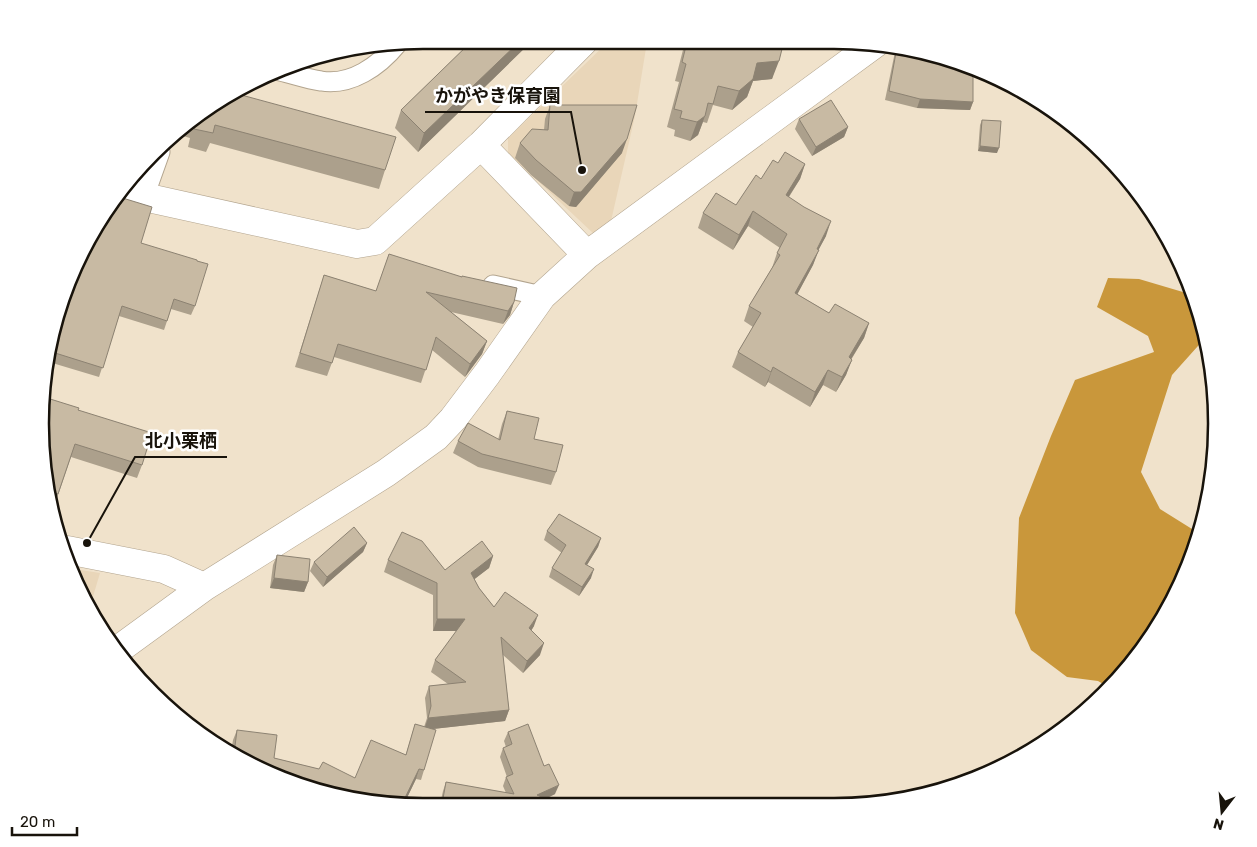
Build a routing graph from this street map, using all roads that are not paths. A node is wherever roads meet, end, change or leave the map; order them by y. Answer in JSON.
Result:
{"nodes":[{"id":1,"x":576,"y":49,"type":"edge"},
{"id":2,"x":391,"y":51,"type":"edge"},
{"id":3,"x":866,"y":51,"type":"edge"},
{"id":4,"x":291,"y":73,"type":"edge"},
{"id":5,"x":480,"y":146,"type":"junction"},
{"id":6,"x":148,"y":170,"type":"edge"},
{"id":7,"x":132,"y":194,"type":"edge"},
{"id":8,"x":587,"y":255,"type":"junction"},
{"id":9,"x":475,"y":282,"type":"edge"},
{"id":10,"x":542,"y":296,"type":"junction"},
{"id":11,"x":71,"y":551,"type":"edge"},
{"id":12,"x":204,"y":588,"type":"junction"},
{"id":13,"x":122,"y":647,"type":"edge"}],
"edges":[{"from":1,"to":5,"type":"street"},
{"from":2,"to":4,"type":"street"},
{"from":3,"to":8,"type":"street"},
{"from":5,"to":7,"type":"street"},
{"from":5,"to":8,"type":"street"},
{"from":6,"to":7,"type":"street"},
{"from":8,"to":10,"type":"street"},
{"from":9,"to":10,"type":"street"},
{"from":10,"to":12,"type":"street"},
{"from":11,"to":12,"type":"street"},
{"from":12,"to":13,"type":"street"}]}
